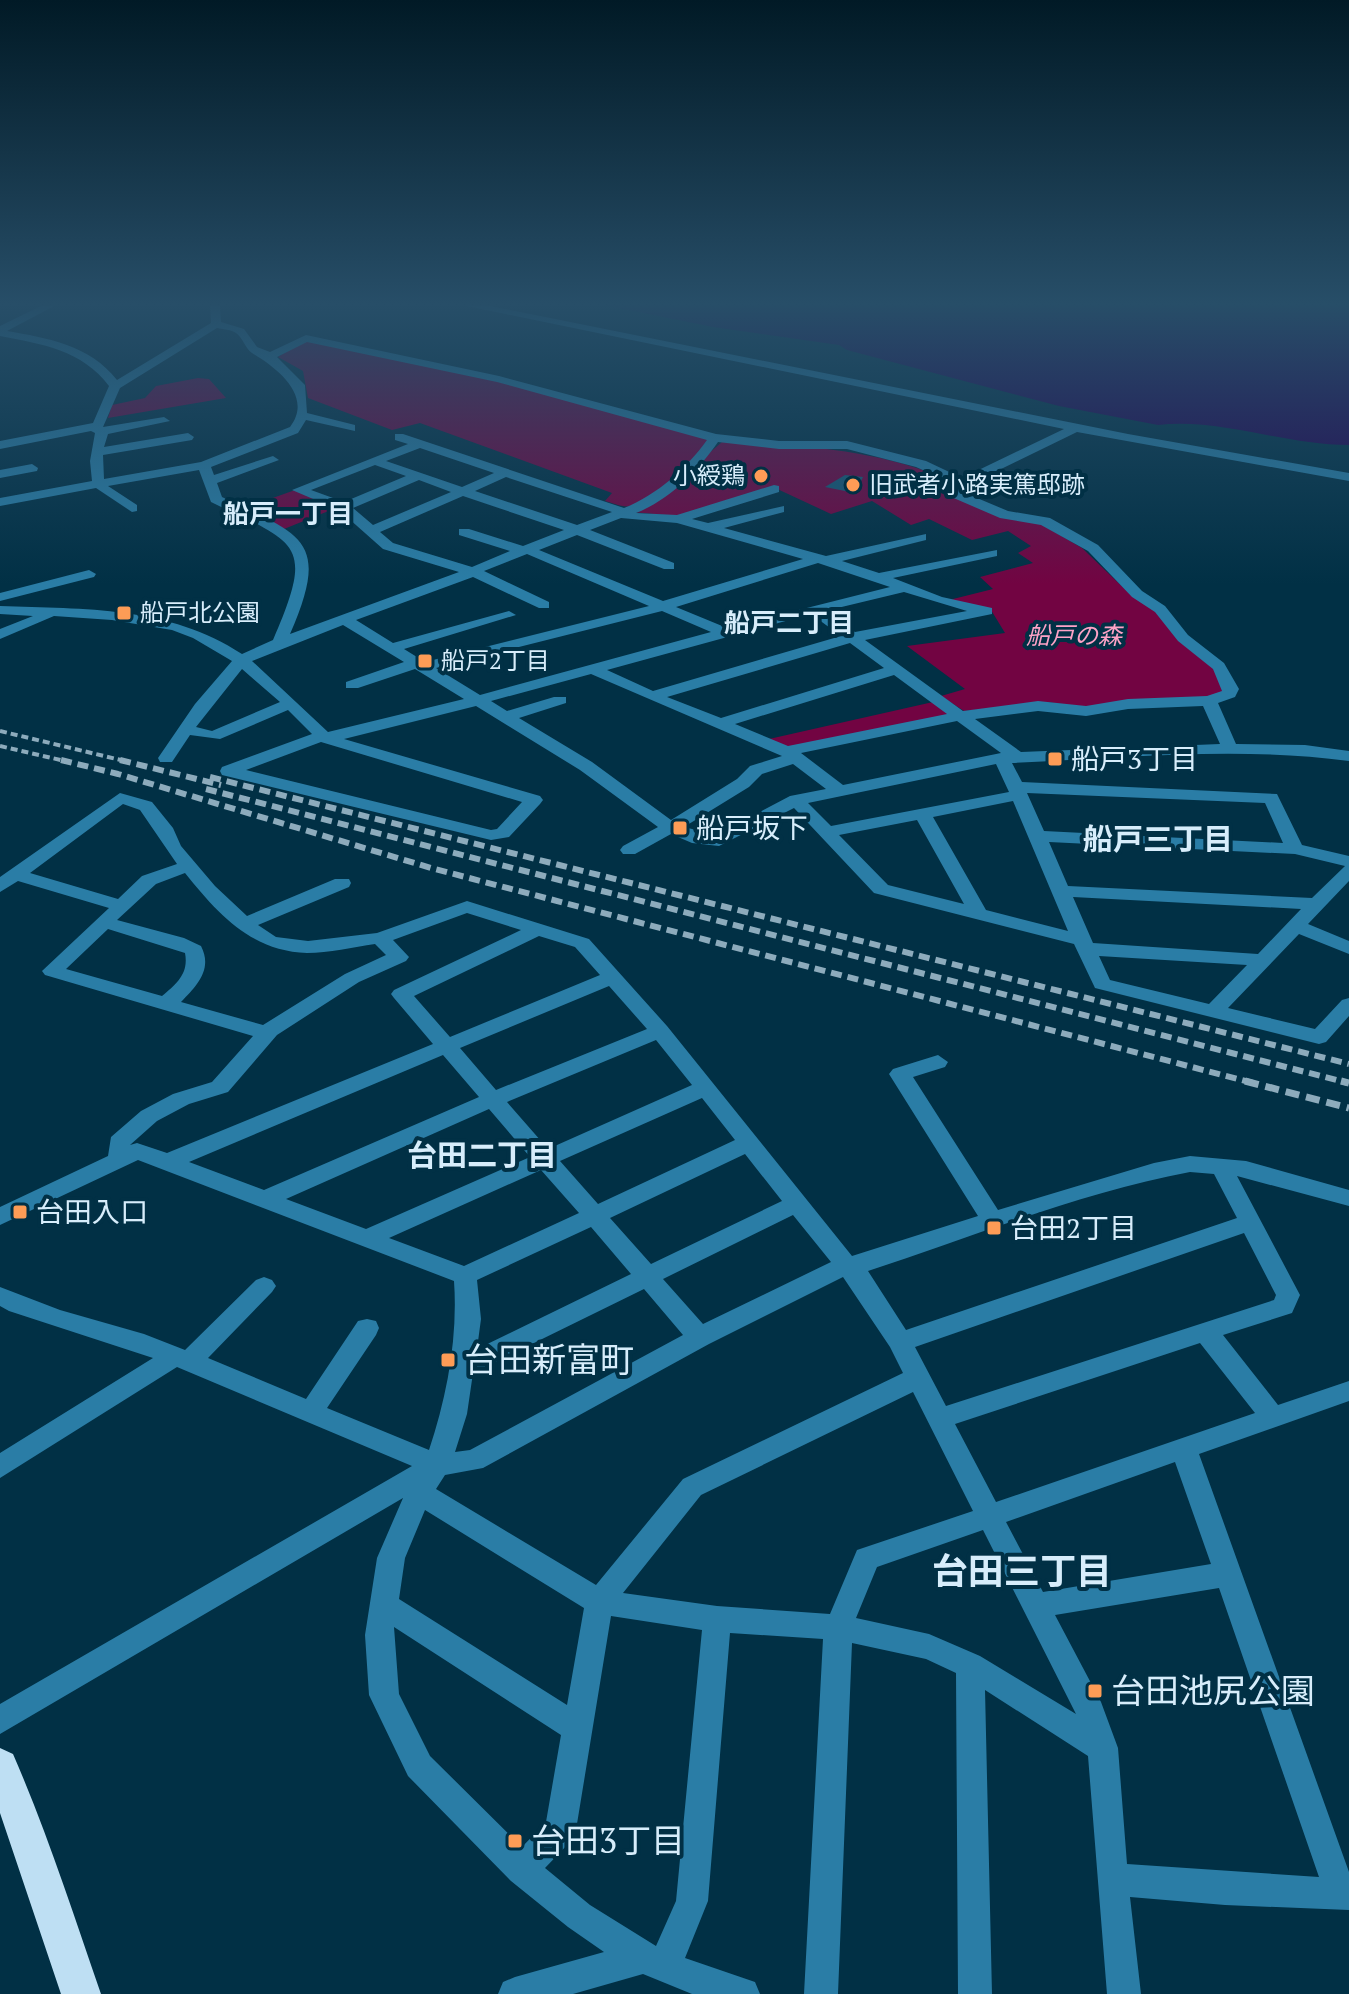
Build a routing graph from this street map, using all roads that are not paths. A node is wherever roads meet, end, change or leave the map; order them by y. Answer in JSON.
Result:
{"nodes":[{"id":1,"x":110,"y":398,"type":"edge"},
{"id":2,"x":303,"y":398,"type":"edge"},
{"id":3,"x":569,"y":398,"type":"edge"},
{"id":4,"x":931,"y":398,"type":"edge"},
{"id":5,"x":301,"y":415,"type":"junction"},
{"id":6,"x":164,"y":421,"type":"dead end"},
{"id":7,"x":351,"y":428,"type":"dead end"},
{"id":8,"x":1073,"y":429,"type":"junction"},
{"id":9,"x":98,"y":430,"type":"junction"},
{"id":10,"x":188,"y":437,"type":"dead end"},
{"id":11,"x":399,"y":437,"type":"dead end"},
{"id":12,"x":715,"y":438,"type":"junction"},
{"id":13,"x":419,"y":444,"type":"junction"},
{"id":14,"x":0,"y":445,"type":"edge"},
{"id":15,"x":98,"y":452,"type":"junction"},
{"id":16,"x":273,"y":460,"type":"dead end"},
{"id":17,"x":374,"y":461,"type":"junction"},
{"id":18,"x":204,"y":465,"type":"junction"},
{"id":19,"x":32,"y":468,"type":"dead end"},
{"id":20,"x":505,"y":473,"type":"junction"},
{"id":21,"x":0,"y":474,"type":"edge"},
{"id":22,"x":418,"y":476,"type":"junction"},
{"id":23,"x":1349,"y":477,"type":"edge"},
{"id":24,"x":209,"y":481,"type":"junction"},
{"id":25,"x":961,"y":482,"type":"junction"},
{"id":26,"x":99,"y":483,"type":"junction"},
{"id":27,"x":774,"y":489,"type":"dead end"},
{"id":28,"x":463,"y":491,"type":"junction"},
{"id":29,"x":0,"y":502,"type":"edge"},
{"id":30,"x":344,"y":507,"type":"junction"},
{"id":31,"x":132,"y":508,"type":"dead end"},
{"id":32,"x":779,"y":509,"type":"dead end"},
{"id":33,"x":621,"y":514,"type":"junction"},
{"id":34,"x":678,"y":519,"type":"junction"},
{"id":35,"x":709,"y":528,"type":"junction"},
{"id":36,"x":371,"y":531,"type":"junction"},
{"id":37,"x":580,"y":531,"type":"junction"},
{"id":38,"x":464,"y":532,"type":"dead end"},
{"id":39,"x":921,"y":537,"type":"dead end"},
{"id":40,"x":526,"y":551,"type":"junction"},
{"id":41,"x":992,"y":553,"type":"dead end"},
{"id":42,"x":822,"y":559,"type":"junction"},
{"id":43,"x":669,"y":566,"type":"dead end"},
{"id":44,"x":472,"y":571,"type":"junction"},
{"id":45,"x":89,"y":574,"type":"dead end"},
{"id":46,"x":878,"y":577,"type":"junction"},
{"id":47,"x":903,"y":588,"type":"junction"},
{"id":48,"x":0,"y":597,"type":"edge"},
{"id":49,"x":544,"y":605,"type":"dead end"},
{"id":50,"x":663,"y":606,"type":"junction"},
{"id":51,"x":813,"y":609,"type":"junction"},
{"id":52,"x":0,"y":610,"type":"edge"},
{"id":53,"x":53,"y":613,"type":"junction"},
{"id":54,"x":509,"y":615,"type":"dead end"},
{"id":55,"x":344,"y":619,"type":"junction"},
{"id":56,"x":726,"y":633,"type":"junction"},
{"id":57,"x":0,"y":634,"type":"edge"},
{"id":58,"x":850,"y":638,"type":"junction"},
{"id":59,"x":279,"y":643,"type":"junction"},
{"id":60,"x":391,"y":648,"type":"junction"},
{"id":61,"x":240,"y":661,"type":"junction"},
{"id":62,"x":420,"y":665,"type":"junction"},
{"id":63,"x":593,"y":669,"type":"junction"},
{"id":64,"x":894,"y":670,"type":"junction"},
{"id":65,"x":352,"y":685,"type":"dead end"},
{"id":66,"x":652,"y":696,"type":"junction"},
{"id":67,"x":475,"y":700,"type":"junction"},
{"id":68,"x":560,"y":700,"type":"dead end"},
{"id":69,"x":1209,"y":701,"type":"junction"},
{"id":70,"x":291,"y":703,"type":"junction"},
{"id":71,"x":959,"y":716,"type":"junction"},
{"id":72,"x":503,"y":718,"type":"junction"},
{"id":73,"x":723,"y":723,"type":"junction"},
{"id":74,"x":186,"y":729,"type":"junction"},
{"id":75,"x":324,"y":737,"type":"junction"},
{"id":76,"x":1230,"y":749,"type":"junction"},
{"id":77,"x":792,"y":754,"type":"junction"},
{"id":78,"x":1349,"y":756,"type":"edge"},
{"id":79,"x":166,"y":758,"type":"dead end"},
{"id":80,"x":1009,"y":758,"type":"junction"},
{"id":81,"x":840,"y":791,"type":"junction"},
{"id":82,"x":1018,"y":791,"type":"junction"},
{"id":83,"x":796,"y":800,"type":"junction"},
{"id":84,"x":922,"y":813,"type":"junction"},
{"id":85,"x":671,"y":828,"type":"junction"},
{"id":86,"x":826,"y":832,"type":"junction"},
{"id":87,"x":1037,"y":836,"type":"junction"},
{"id":88,"x":1295,"y":849,"type":"junction"},
{"id":89,"x":629,"y":850,"type":"dead end"},
{"id":90,"x":1349,"y":861,"type":"edge"},
{"id":91,"x":188,"y":866,"type":"junction"},
{"id":92,"x":1349,"y":870,"type":"edge"},
{"id":93,"x":7,"y":880,"type":"edge"},
{"id":94,"x":342,"y":883,"type":"dead end"},
{"id":95,"x":1060,"y":891,"type":"junction"},
{"id":96,"x":1317,"y":904,"type":"junction"},
{"id":97,"x":120,"y":905,"type":"junction"},
{"id":98,"x":978,"y":913,"type":"junction"},
{"id":99,"x":103,"y":922,"type":"junction"},
{"id":100,"x":244,"y":924,"type":"junction"},
{"id":101,"x":1296,"y":926,"type":"junction"},
{"id":102,"x":538,"y":929,"type":"junction"},
{"id":103,"x":380,"y":938,"type":"junction"},
{"id":104,"x":1084,"y":944,"type":"junction"},
{"id":105,"x":1349,"y":948,"type":"edge"},
{"id":106,"x":1263,"y":960,"type":"junction"},
{"id":107,"x":613,"y":977,"type":"junction"},
{"id":108,"x":167,"y":1003,"type":"junction"},
{"id":109,"x":1349,"y":1004,"type":"edge"},
{"id":110,"x":1213,"y":1012,"type":"junction"},
{"id":111,"x":1339,"y":1027,"type":"edge"},
{"id":112,"x":660,"y":1031,"type":"junction"},
{"id":113,"x":267,"y":1033,"type":"junction"},
{"id":114,"x":446,"y":1046,"type":"junction"},
{"id":115,"x":938,"y":1062,"type":"dead end"},
{"id":116,"x":705,"y":1088,"type":"junction"},
{"id":117,"x":493,"y":1099,"type":"junction"},
{"id":118,"x":749,"y":1143,"type":"junction"},
{"id":119,"x":545,"y":1159,"type":"junction"},
{"id":120,"x":119,"y":1160,"type":"junction"},
{"id":121,"x":167,"y":1162,"type":"junction"},
{"id":122,"x":1221,"y":1166,"type":"junction"},
{"id":123,"x":1349,"y":1198,"type":"edge"},
{"id":124,"x":265,"y":1199,"type":"junction"},
{"id":125,"x":797,"y":1203,"type":"junction"},
{"id":126,"x":595,"y":1215,"type":"junction"},
{"id":127,"x":0,"y":1217,"type":"edge"},
{"id":128,"x":992,"y":1220,"type":"junction"},
{"id":129,"x":1252,"y":1222,"type":"junction"},
{"id":130,"x":367,"y":1238,"type":"junction"},
{"id":131,"x":846,"y":1265,"type":"junction"},
{"id":132,"x":465,"y":1276,"type":"junction"},
{"id":133,"x":648,"y":1276,"type":"junction"},
{"id":134,"x":264,"y":1286,"type":"dead end"},
{"id":135,"x":0,"y":1296,"type":"edge"},
{"id":136,"x":367,"y":1328,"type":"dead end"},
{"id":137,"x":1205,"y":1331,"type":"junction"},
{"id":138,"x":700,"y":1337,"type":"junction"},
{"id":139,"x":900,"y":1342,"type":"junction"},
{"id":140,"x":181,"y":1360,"type":"junction"},
{"id":141,"x":462,"y":1367,"type":"junction"},
{"id":142,"x":917,"y":1378,"type":"junction"},
{"id":143,"x":1349,"y":1391,"type":"edge"},
{"id":144,"x":310,"y":1413,"type":"junction"},
{"id":145,"x":1272,"y":1416,"type":"junction"},
{"id":146,"x":941,"y":1418,"type":"junction"},
{"id":147,"x":1183,"y":1447,"type":"junction"},
{"id":148,"x":437,"y":1465,"type":"junction"},
{"id":149,"x":0,"y":1467,"type":"edge"},
{"id":150,"x":419,"y":1492,"type":"junction"},
{"id":151,"x":987,"y":1515,"type":"junction"},
{"id":152,"x":1227,"y":1574,"type":"junction"},
{"id":153,"x":599,"y":1602,"type":"junction"},
{"id":154,"x":385,"y":1606,"type":"junction"},
{"id":155,"x":1035,"y":1606,"type":"junction"},
{"id":156,"x":717,"y":1619,"type":"junction"},
{"id":157,"x":838,"y":1627,"type":"junction"},
{"id":158,"x":970,"y":1665,"type":"junction"},
{"id":159,"x":0,"y":1720,"type":"edge"},
{"id":160,"x":575,"y":1727,"type":"junction"},
{"id":161,"x":1103,"y":1748,"type":"junction"},
{"id":162,"x":0,"y":1766,"type":"edge"},
{"id":163,"x":522,"y":1870,"type":"junction"},
{"id":164,"x":1112,"y":1879,"type":"junction"},
{"id":165,"x":1345,"y":1894,"type":"edge"},
{"id":166,"x":654,"y":1961,"type":"junction"},
{"id":167,"x":81,"y":1994,"type":"edge"},
{"id":168,"x":515,"y":1994,"type":"edge"},
{"id":169,"x":743,"y":1994,"type":"edge"},
{"id":170,"x":821,"y":1994,"type":"edge"},
{"id":171,"x":975,"y":1994,"type":"edge"},
{"id":172,"x":1124,"y":1994,"type":"edge"}],
"edges":[{"from":1,"to":9,"type":"street"},
{"from":2,"to":5,"type":"street"},
{"from":3,"to":12,"type":"street"},
{"from":4,"to":8,"type":"street"},
{"from":5,"to":7,"type":"street"},
{"from":5,"to":18,"type":"street"},
{"from":6,"to":9,"type":"street"},
{"from":8,"to":23,"type":"street"},
{"from":8,"to":25,"type":"street"},
{"from":9,"to":14,"type":"street"},
{"from":9,"to":15,"type":"street"},
{"from":10,"to":15,"type":"street"},
{"from":11,"to":13,"type":"street"},
{"from":12,"to":25,"type":"street"},
{"from":12,"to":33,"type":"street"},
{"from":13,"to":17,"type":"street"},
{"from":13,"to":20,"type":"street"},
{"from":15,"to":26,"type":"street"},
{"from":16,"to":24,"type":"street"},
{"from":17,"to":22,"type":"street"},
{"from":17,"to":30,"type":"street"},
{"from":18,"to":24,"type":"street"},
{"from":18,"to":26,"type":"street"},
{"from":19,"to":21,"type":"street"},
{"from":20,"to":28,"type":"street"},
{"from":20,"to":33,"type":"street"},
{"from":22,"to":28,"type":"street"},
{"from":22,"to":30,"type":"street"},
{"from":24,"to":59,"type":"street"},
{"from":25,"to":69,"type":"street"},
{"from":26,"to":29,"type":"street"},
{"from":26,"to":31,"type":"street"},
{"from":27,"to":34,"type":"street"},
{"from":28,"to":36,"type":"street"},
{"from":28,"to":37,"type":"street"},
{"from":30,"to":36,"type":"street"},
{"from":32,"to":35,"type":"street"},
{"from":33,"to":34,"type":"street"},
{"from":33,"to":37,"type":"street"},
{"from":34,"to":35,"type":"street"},
{"from":35,"to":42,"type":"street"},
{"from":36,"to":44,"type":"street"},
{"from":37,"to":40,"type":"street"},
{"from":37,"to":43,"type":"street"},
{"from":38,"to":40,"type":"street"},
{"from":39,"to":42,"type":"street"},
{"from":40,"to":44,"type":"street"},
{"from":40,"to":50,"type":"street"},
{"from":41,"to":46,"type":"street"},
{"from":42,"to":46,"type":"street"},
{"from":42,"to":50,"type":"street"},
{"from":44,"to":49,"type":"street"},
{"from":44,"to":55,"type":"street"},
{"from":45,"to":48,"type":"street"},
{"from":46,"to":47,"type":"street"},
{"from":47,"to":51,"type":"street"},
{"from":47,"to":58,"type":"street"},
{"from":50,"to":56,"type":"street"},
{"from":50,"to":62,"type":"street"},
{"from":51,"to":56,"type":"street"},
{"from":51,"to":58,"type":"street"},
{"from":52,"to":53,"type":"street"},
{"from":53,"to":57,"type":"street"},
{"from":53,"to":61,"type":"street"},
{"from":54,"to":60,"type":"street"},
{"from":55,"to":59,"type":"street"},
{"from":55,"to":60,"type":"street"},
{"from":56,"to":63,"type":"street"},
{"from":58,"to":64,"type":"street"},
{"from":58,"to":66,"type":"street"},
{"from":59,"to":61,"type":"street"},
{"from":60,"to":62,"type":"street"},
{"from":61,"to":70,"type":"street"},
{"from":61,"to":74,"type":"street"},
{"from":62,"to":65,"type":"street"},
{"from":62,"to":67,"type":"street"},
{"from":63,"to":66,"type":"street"},
{"from":63,"to":67,"type":"street"},
{"from":64,"to":71,"type":"street"},
{"from":64,"to":73,"type":"street"},
{"from":66,"to":73,"type":"street"},
{"from":67,"to":72,"type":"street"},
{"from":67,"to":75,"type":"street"},
{"from":68,"to":72,"type":"street"},
{"from":69,"to":71,"type":"street"},
{"from":69,"to":76,"type":"street"},
{"from":70,"to":74,"type":"street"},
{"from":70,"to":75,"type":"street"},
{"from":71,"to":77,"type":"street"},
{"from":71,"to":80,"type":"street"},
{"from":72,"to":85,"type":"street"},
{"from":73,"to":77,"type":"street"},
{"from":74,"to":79,"type":"street"},
{"from":75,"to":75,"type":"street"},
{"from":76,"to":78,"type":"street"},
{"from":76,"to":80,"type":"street"},
{"from":77,"to":81,"type":"street"},
{"from":77,"to":85,"type":"street"},
{"from":80,"to":81,"type":"street"},
{"from":80,"to":82,"type":"street"},
{"from":81,"to":83,"type":"street"},
{"from":82,"to":84,"type":"street"},
{"from":82,"to":87,"type":"street"},
{"from":82,"to":88,"type":"street"},
{"from":83,"to":85,"type":"street"},
{"from":83,"to":86,"type":"street"},
{"from":84,"to":86,"type":"street"},
{"from":84,"to":98,"type":"street"},
{"from":85,"to":89,"type":"street"},
{"from":86,"to":98,"type":"street"},
{"from":87,"to":88,"type":"street"},
{"from":87,"to":95,"type":"street"},
{"from":88,"to":90,"type":"street"},
{"from":91,"to":93,"type":"street"},
{"from":91,"to":97,"type":"street"},
{"from":91,"to":100,"type":"street"},
{"from":92,"to":96,"type":"street"},
{"from":93,"to":97,"type":"street"},
{"from":94,"to":100,"type":"street"},
{"from":95,"to":96,"type":"street"},
{"from":95,"to":104,"type":"street"},
{"from":96,"to":101,"type":"street"},
{"from":97,"to":99,"type":"street"},
{"from":98,"to":104,"type":"street"},
{"from":99,"to":108,"type":"street"},
{"from":99,"to":108,"type":"street"},
{"from":100,"to":103,"type":"street"},
{"from":101,"to":105,"type":"street"},
{"from":101,"to":106,"type":"street"},
{"from":102,"to":103,"type":"street"},
{"from":102,"to":107,"type":"street"},
{"from":102,"to":114,"type":"street"},
{"from":103,"to":113,"type":"street"},
{"from":104,"to":106,"type":"street"},
{"from":104,"to":110,"type":"street"},
{"from":106,"to":110,"type":"street"},
{"from":107,"to":112,"type":"street"},
{"from":107,"to":114,"type":"street"},
{"from":108,"to":113,"type":"street"},
{"from":109,"to":111,"type":"street"},
{"from":110,"to":111,"type":"street"},
{"from":112,"to":116,"type":"street"},
{"from":112,"to":117,"type":"street"},
{"from":113,"to":120,"type":"street"},
{"from":114,"to":117,"type":"street"},
{"from":114,"to":121,"type":"street"},
{"from":115,"to":128,"type":"street"},
{"from":116,"to":118,"type":"street"},
{"from":116,"to":119,"type":"street"},
{"from":117,"to":119,"type":"street"},
{"from":117,"to":124,"type":"street"},
{"from":118,"to":125,"type":"street"},
{"from":118,"to":126,"type":"street"},
{"from":119,"to":126,"type":"street"},
{"from":119,"to":130,"type":"street"},
{"from":120,"to":121,"type":"street"},
{"from":120,"to":127,"type":"street"},
{"from":121,"to":124,"type":"street"},
{"from":122,"to":123,"type":"street"},
{"from":122,"to":128,"type":"street"},
{"from":122,"to":129,"type":"street"},
{"from":124,"to":130,"type":"street"},
{"from":125,"to":131,"type":"street"},
{"from":125,"to":133,"type":"street"},
{"from":126,"to":132,"type":"street"},
{"from":126,"to":133,"type":"street"},
{"from":128,"to":131,"type":"street"},
{"from":129,"to":137,"type":"street"},
{"from":129,"to":139,"type":"street"},
{"from":130,"to":132,"type":"street"},
{"from":131,"to":138,"type":"street"},
{"from":131,"to":139,"type":"street"},
{"from":132,"to":141,"type":"street"},
{"from":133,"to":138,"type":"street"},
{"from":133,"to":141,"type":"street"},
{"from":134,"to":140,"type":"street"},
{"from":135,"to":140,"type":"street"},
{"from":136,"to":144,"type":"street"},
{"from":137,"to":145,"type":"street"},
{"from":137,"to":146,"type":"street"},
{"from":138,"to":148,"type":"street"},
{"from":139,"to":142,"type":"street"},
{"from":140,"to":144,"type":"street"},
{"from":140,"to":149,"type":"street"},
{"from":141,"to":148,"type":"street"},
{"from":142,"to":146,"type":"street"},
{"from":142,"to":153,"type":"street"},
{"from":143,"to":145,"type":"street"},
{"from":144,"to":148,"type":"street"},
{"from":145,"to":147,"type":"street"},
{"from":146,"to":151,"type":"street"},
{"from":147,"to":151,"type":"street"},
{"from":147,"to":152,"type":"street"},
{"from":148,"to":150,"type":"street"},
{"from":148,"to":159,"type":"street"},
{"from":150,"to":153,"type":"street"},
{"from":150,"to":154,"type":"street"},
{"from":151,"to":155,"type":"street"},
{"from":151,"to":157,"type":"street"},
{"from":152,"to":155,"type":"street"},
{"from":152,"to":165,"type":"street"},
{"from":153,"to":156,"type":"street"},
{"from":153,"to":160,"type":"street"},
{"from":154,"to":160,"type":"street"},
{"from":154,"to":163,"type":"street"},
{"from":155,"to":161,"type":"street"},
{"from":156,"to":157,"type":"street"},
{"from":156,"to":166,"type":"street"},
{"from":157,"to":158,"type":"street"},
{"from":157,"to":170,"type":"street"},
{"from":158,"to":161,"type":"street"},
{"from":158,"to":171,"type":"street"},
{"from":160,"to":163,"type":"street"},
{"from":161,"to":164,"type":"street"},
{"from":162,"to":167,"type":"highway"},
{"from":163,"to":166,"type":"street"},
{"from":164,"to":165,"type":"street"},
{"from":164,"to":172,"type":"street"},
{"from":166,"to":168,"type":"street"},
{"from":166,"to":169,"type":"street"}]}
